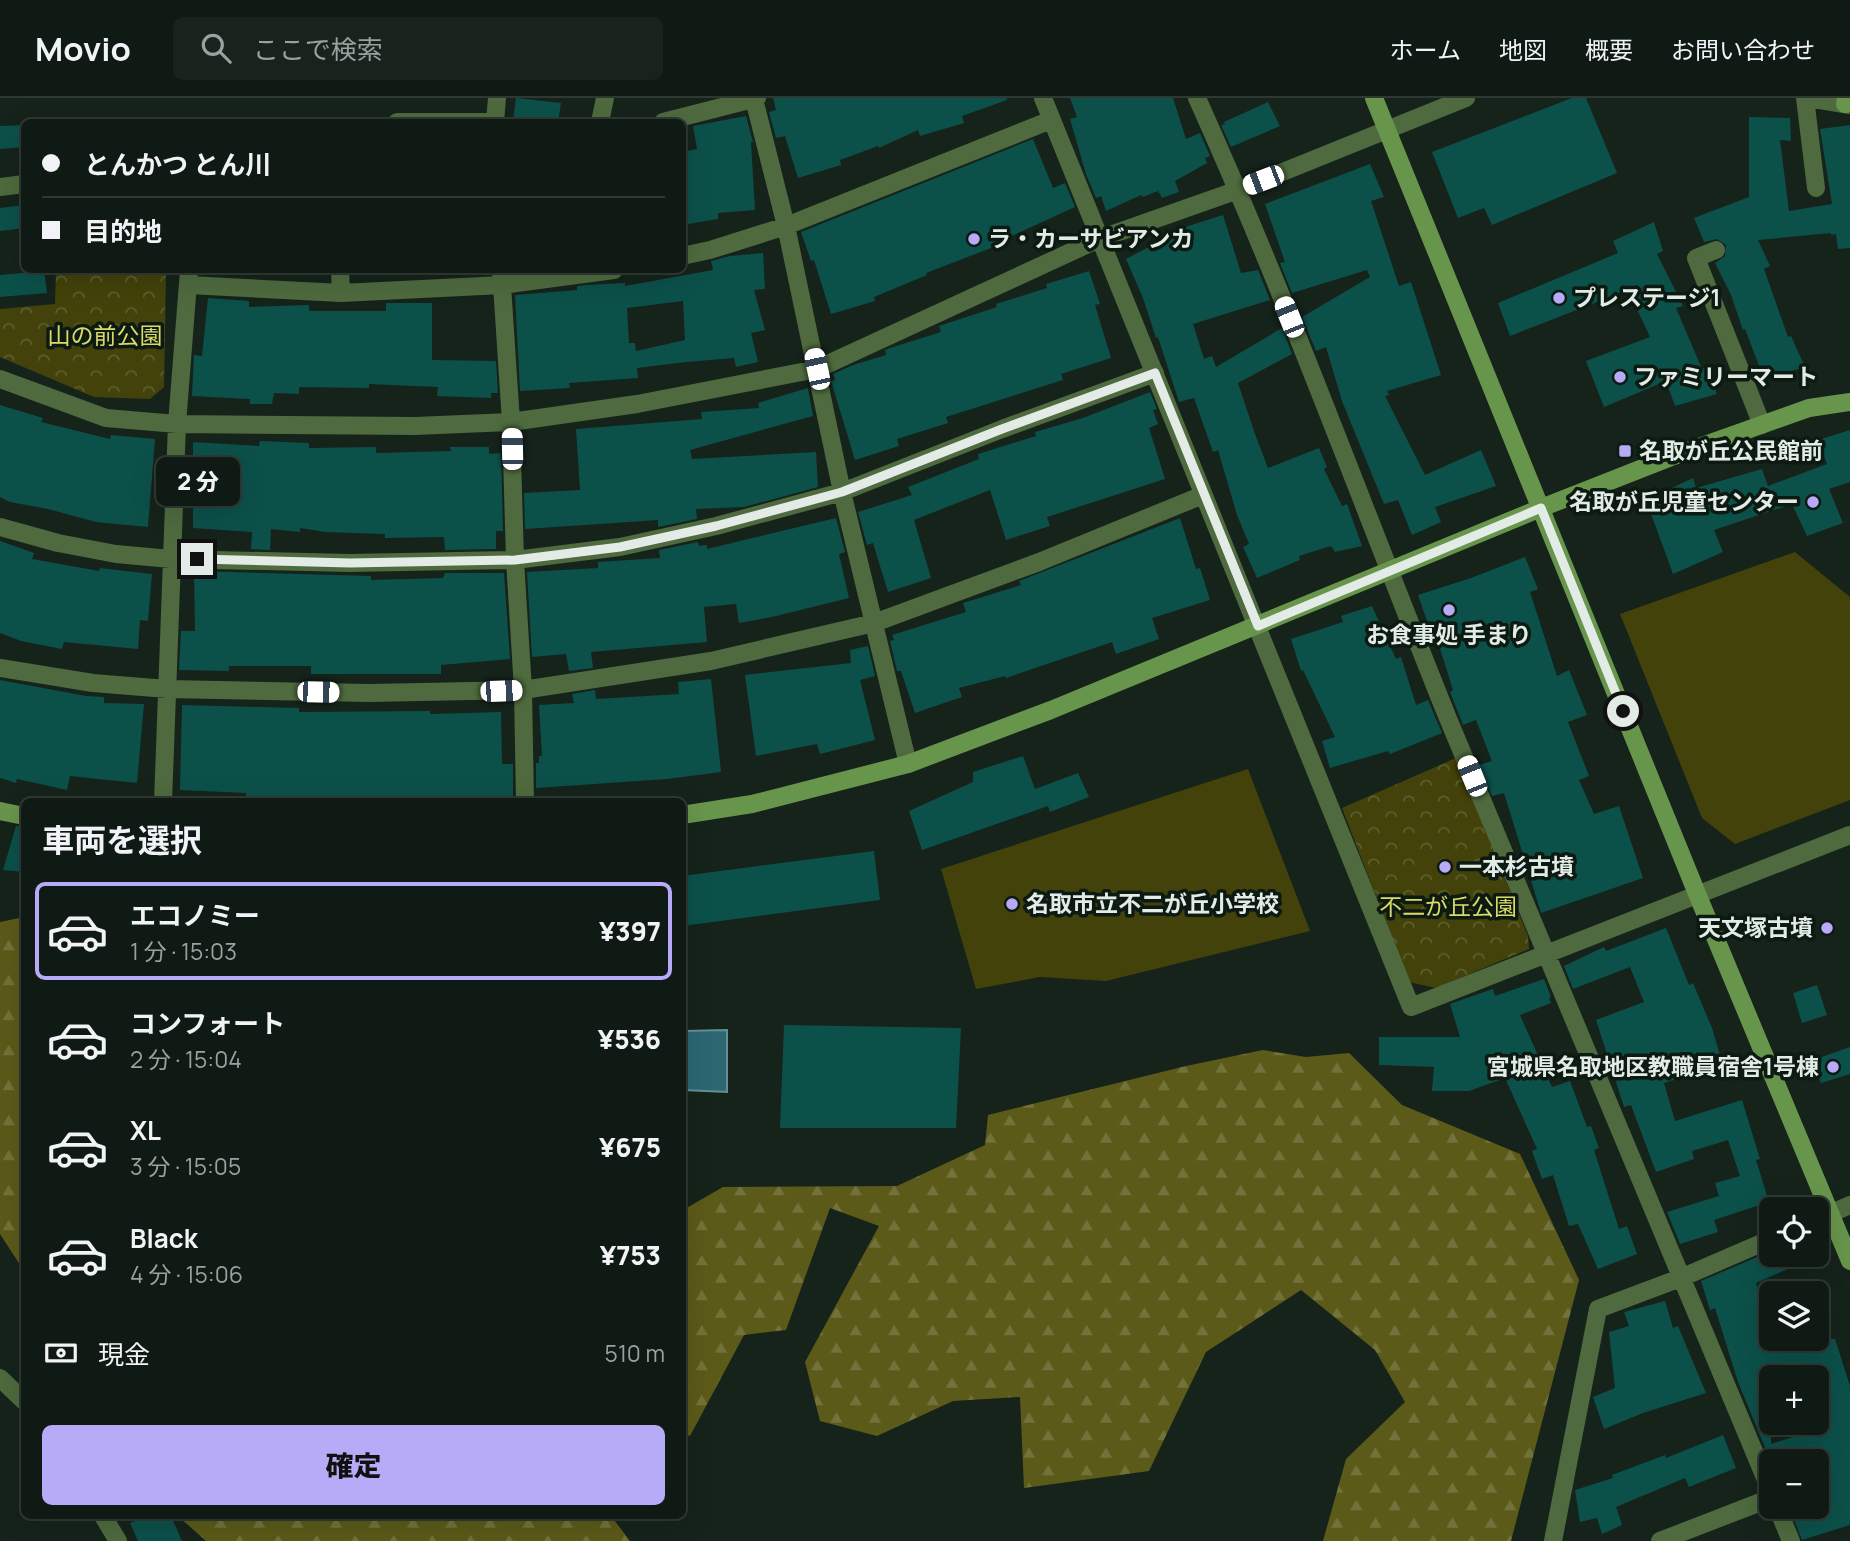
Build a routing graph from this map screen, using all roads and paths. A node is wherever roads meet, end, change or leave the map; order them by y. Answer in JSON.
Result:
{"nodes":[{"id":1,"x":497,"y":98,"type":"edge"},
{"id":2,"x":605,"y":98,"type":"edge"},
{"id":3,"x":1043,"y":98,"type":"edge"},
{"id":4,"x":1197,"y":98,"type":"edge"},
{"id":5,"x":1374,"y":98,"type":"edge"},
{"id":6,"x":1466,"y":98,"type":"edge"},
{"id":7,"x":1807,"y":98,"type":"edge"},
{"id":8,"x":755,"y":99,"type":"edge"},
{"id":9,"x":1847,"y":103,"type":"edge"},
{"id":10,"x":495,"y":119,"type":"edge"},
{"id":11,"x":601,"y":119,"type":"edge"},
{"id":12,"x":675,"y":119,"type":"edge"},
{"id":13,"x":1051,"y":120,"type":"junction"},
{"id":14,"x":1386,"y":132,"type":"junction"},
{"id":15,"x":21,"y":184,"type":"edge"},
{"id":16,"x":0,"y":187,"type":"edge"},
{"id":17,"x":1816,"y":188,"type":"dead end"},
{"id":18,"x":1238,"y":190,"type":"junction"},
{"id":19,"x":786,"y":226,"type":"junction"},
{"id":20,"x":1099,"y":239,"type":"junction"},
{"id":21,"x":1716,"y":250,"type":"dead end"},
{"id":22,"x":686,"y":255,"type":"edge"},
{"id":23,"x":340,"y":273,"type":"edge"},
{"id":24,"x":566,"y":273,"type":"edge"},
{"id":25,"x":189,"y":277,"type":"edge"},
{"id":26,"x":502,"y":277,"type":"edge"},
{"id":27,"x":341,"y":293,"type":"junction"},
{"id":28,"x":817,"y":369,"type":"junction"},
{"id":29,"x":1155,"y":373,"type":"junction"},
{"id":30,"x":0,"y":379,"type":"edge"},
{"id":31,"x":1850,"y":402,"type":"edge"},
{"id":32,"x":512,"y":422,"type":"junction"},
{"id":33,"x":177,"y":424,"type":"junction"},
{"id":34,"x":1762,"y":425,"type":"junction"},
{"id":35,"x":842,"y":492,"type":"junction"},
{"id":36,"x":1203,"y":495,"type":"junction"},
{"id":37,"x":1541,"y":508,"type":"junction"},
{"id":38,"x":0,"y":527,"type":"edge"},
{"id":39,"x":171,"y":559,"type":"junction"},
{"id":40,"x":515,"y":560,"type":"junction"},
{"id":41,"x":1389,"y":572,"type":"junction"},
{"id":42,"x":874,"y":623,"type":"junction"},
{"id":43,"x":1258,"y":626,"type":"junction"},
{"id":44,"x":0,"y":668,"type":"edge"},
{"id":45,"x":167,"y":689,"type":"junction"},
{"id":46,"x":523,"y":690,"type":"junction"},
{"id":47,"x":908,"y":764,"type":"junction"},
{"id":48,"x":163,"y":798,"type":"edge"},
{"id":49,"x":525,"y":798,"type":"edge"},
{"id":50,"x":0,"y":811,"type":"edge"},
{"id":51,"x":686,"y":813,"type":"edge"},
{"id":52,"x":21,"y":815,"type":"edge"},
{"id":53,"x":1850,"y":835,"type":"edge"},
{"id":54,"x":1698,"y":896,"type":"junction"},
{"id":55,"x":1544,"y":955,"type":"junction"},
{"id":56,"x":1816,"y":1197,"type":"edge"},
{"id":57,"x":1850,"y":1205,"type":"edge"},
{"id":58,"x":1829,"y":1215,"type":"edge"},
{"id":59,"x":1829,"y":1225,"type":"edge"},
{"id":60,"x":1759,"y":1244,"type":"edge"},
{"id":61,"x":1850,"y":1261,"type":"edge"},
{"id":62,"x":1683,"y":1277,"type":"junction"},
{"id":63,"x":0,"y":1378,"type":"edge"},
{"id":64,"x":21,"y":1398,"type":"edge"},
{"id":65,"x":1759,"y":1465,"type":"edge"},
{"id":66,"x":1759,"y":1500,"type":"edge"},
{"id":67,"x":105,"y":1519,"type":"edge"},
{"id":68,"x":1782,"y":1519,"type":"edge"},
{"id":69,"x":118,"y":1541,"type":"edge"},
{"id":70,"x":1553,"y":1541,"type":"edge"},
{"id":71,"x":1660,"y":1541,"type":"edge"},
{"id":72,"x":1791,"y":1541,"type":"edge"}],
"edges":[{"from":1,"to":10,"type":"street"},
{"from":2,"to":11,"type":"street"},
{"from":3,"to":13,"type":"street"},
{"from":4,"to":18,"type":"street"},
{"from":5,"to":14,"type":"street"},
{"from":6,"to":14,"type":"street"},
{"from":7,"to":9,"type":"street"},
{"from":7,"to":17,"type":"street"},
{"from":8,"to":12,"type":"street"},
{"from":8,"to":19,"type":"street"},
{"from":13,"to":19,"type":"street"},
{"from":13,"to":20,"type":"street"},
{"from":14,"to":18,"type":"street"},
{"from":14,"to":37,"type":"street"},
{"from":15,"to":16,"type":"street"},
{"from":18,"to":20,"type":"street"},
{"from":18,"to":41,"type":"street"},
{"from":19,"to":22,"type":"street"},
{"from":19,"to":28,"type":"street"},
{"from":20,"to":28,"type":"street"},
{"from":20,"to":29,"type":"street"},
{"from":21,"to":34,"type":"street"},
{"from":23,"to":27,"type":"street"},
{"from":24,"to":26,"type":"street"},
{"from":25,"to":27,"type":"street"},
{"from":25,"to":33,"type":"street"},
{"from":26,"to":27,"type":"street"},
{"from":26,"to":32,"type":"street"},
{"from":28,"to":32,"type":"street"},
{"from":28,"to":35,"type":"street"},
{"from":29,"to":35,"type":"street"},
{"from":29,"to":36,"type":"street"},
{"from":30,"to":33,"type":"street"},
{"from":31,"to":34,"type":"street"},
{"from":32,"to":33,"type":"street"},
{"from":32,"to":40,"type":"street"},
{"from":33,"to":39,"type":"street"},
{"from":34,"to":37,"type":"street"},
{"from":35,"to":40,"type":"street"},
{"from":35,"to":42,"type":"street"},
{"from":36,"to":42,"type":"street"},
{"from":36,"to":43,"type":"street"},
{"from":37,"to":41,"type":"street"},
{"from":37,"to":54,"type":"street"},
{"from":38,"to":39,"type":"street"},
{"from":39,"to":40,"type":"street"},
{"from":39,"to":45,"type":"street"},
{"from":40,"to":46,"type":"street"},
{"from":41,"to":43,"type":"street"},
{"from":41,"to":55,"type":"street"},
{"from":42,"to":46,"type":"street"},
{"from":42,"to":47,"type":"street"},
{"from":43,"to":47,"type":"street"},
{"from":43,"to":55,"type":"street"},
{"from":44,"to":45,"type":"street"},
{"from":45,"to":46,"type":"street"},
{"from":45,"to":48,"type":"street"},
{"from":46,"to":49,"type":"street"},
{"from":47,"to":51,"type":"street"},
{"from":50,"to":52,"type":"street"},
{"from":53,"to":54,"type":"street"},
{"from":54,"to":55,"type":"street"},
{"from":54,"to":56,"type":"street"},
{"from":55,"to":62,"type":"street"},
{"from":57,"to":58,"type":"street"},
{"from":59,"to":61,"type":"street"},
{"from":60,"to":62,"type":"street"},
{"from":62,"to":65,"type":"street"},
{"from":62,"to":70,"type":"street"},
{"from":63,"to":64,"type":"street"},
{"from":66,"to":71,"type":"street"},
{"from":67,"to":69,"type":"street"},
{"from":68,"to":72,"type":"street"}]}
